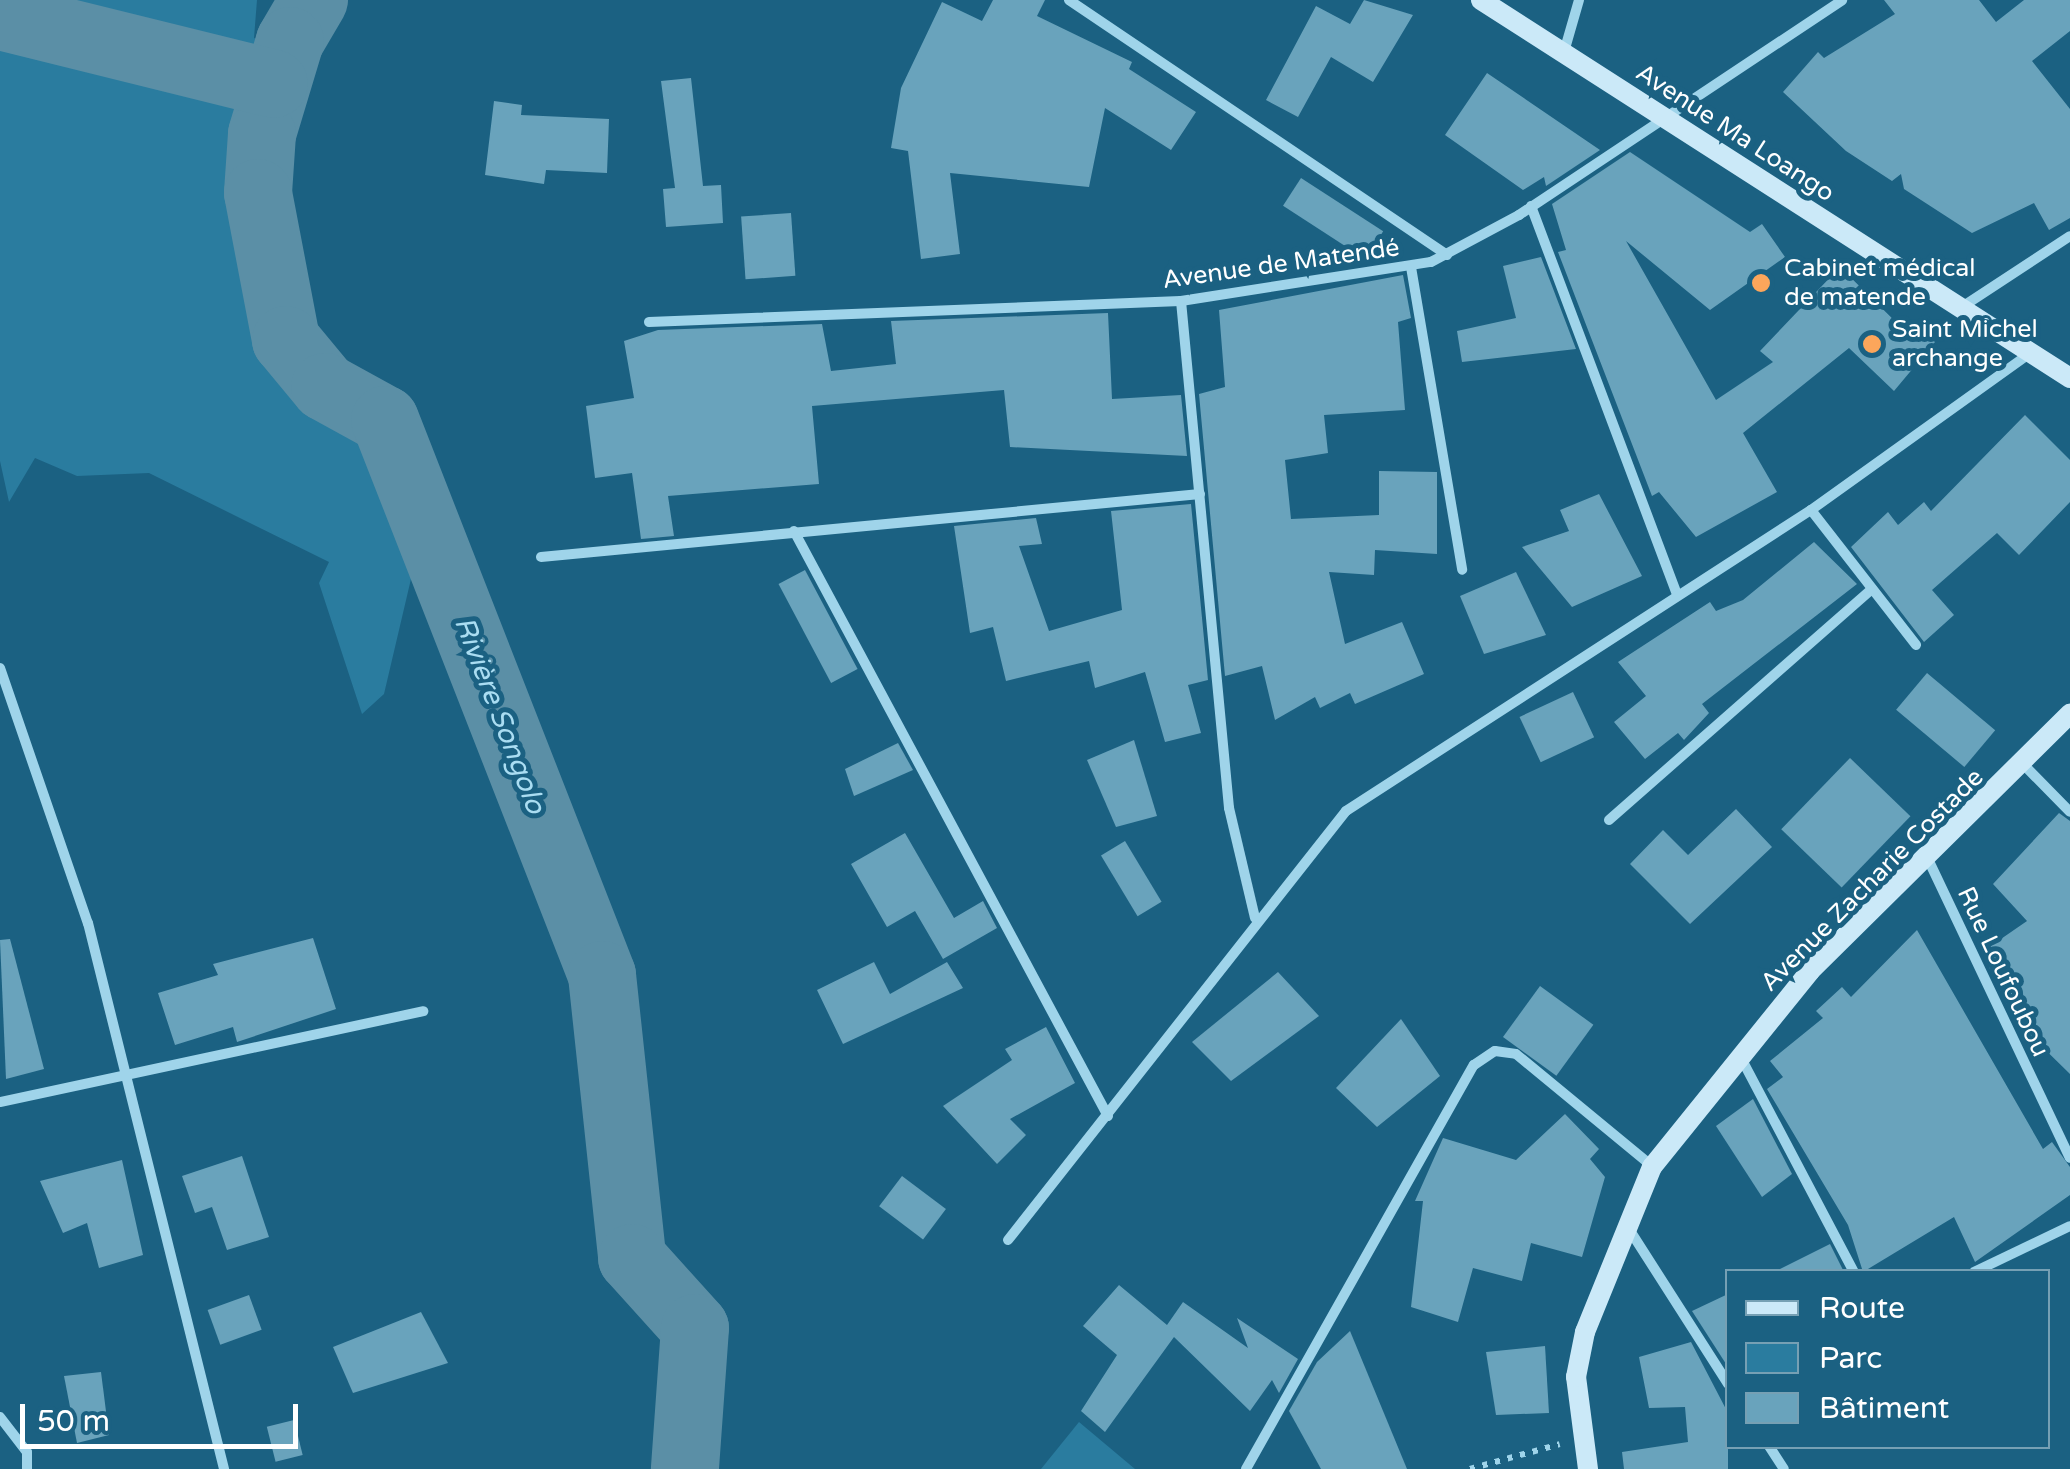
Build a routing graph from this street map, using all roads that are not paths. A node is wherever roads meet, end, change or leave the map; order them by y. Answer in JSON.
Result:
{"nodes":[{"id":1,"x":1069,"y":0,"type":"edge"},
{"id":2,"x":1481,"y":0,"type":"edge"},
{"id":3,"x":1579,"y":0,"type":"edge"},
{"id":4,"x":1842,"y":0,"type":"edge"},
{"id":5,"x":1564,"y":53,"type":"junction"},
{"id":6,"x":1662,"y":116,"type":"junction"},
{"id":7,"x":1531,"y":206,"type":"junction"},
{"id":8,"x":2070,"y":236,"type":"edge"},
{"id":9,"x":1447,"y":255,"type":"junction"},
{"id":10,"x":1412,"y":266,"type":"junction"},
{"id":11,"x":1181,"y":300,"type":"junction"},
{"id":12,"x":1962,"y":308,"type":"junction"},
{"id":13,"x":649,"y":322,"type":"dead end"},
{"id":14,"x":2030,"y":354,"type":"junction"},
{"id":15,"x":2070,"y":378,"type":"edge"},
{"id":16,"x":1200,"y":494,"type":"junction"},
{"id":17,"x":1811,"y":510,"type":"junction"},
{"id":18,"x":794,"y":530,"type":"junction"},
{"id":19,"x":542,"y":557,"type":"dead end"},
{"id":20,"x":1462,"y":570,"type":"dead end"},
{"id":21,"x":1872,"y":589,"type":"junction"},
{"id":22,"x":1677,"y":594,"type":"junction"},
{"id":23,"x":1916,"y":645,"type":"dead end"},
{"id":24,"x":0,"y":668,"type":"edge"},
{"id":25,"x":2070,"y":714,"type":"edge"},
{"id":26,"x":2023,"y":764,"type":"junction"},
{"id":27,"x":2070,"y":812,"type":"edge"},
{"id":28,"x":1609,"y":820,"type":"dead end"},
{"id":29,"x":1927,"y":857,"type":"junction"},
{"id":30,"x":1256,"y":918,"type":"junction"},
{"id":31,"x":423,"y":1011,"type":"dead end"},
{"id":32,"x":1740,"y":1056,"type":"junction"},
{"id":33,"x":125,"y":1072,"type":"junction"},
{"id":34,"x":0,"y":1102,"type":"edge"},
{"id":35,"x":1108,"y":1116,"type":"junction"},
{"id":36,"x":2070,"y":1158,"type":"edge"},
{"id":37,"x":1652,"y":1167,"type":"junction"},
{"id":38,"x":2070,"y":1226,"type":"edge"},
{"id":39,"x":1629,"y":1228,"type":"junction"},
{"id":40,"x":1008,"y":1240,"type":"dead end"},
{"id":41,"x":1852,"y":1269,"type":"edge"},
{"id":42,"x":1980,"y":1269,"type":"edge"},
{"id":43,"x":1725,"y":1379,"type":"edge"},
{"id":44,"x":0,"y":1417,"type":"edge"},
{"id":45,"x":27,"y":1469,"type":"edge"},
{"id":46,"x":224,"y":1469,"type":"edge"},
{"id":47,"x":1246,"y":1469,"type":"edge"},
{"id":48,"x":1588,"y":1469,"type":"edge"}],
"edges":[{"from":1,"to":9,"type":"street"},
{"from":2,"to":5,"type":"street","name":"Avenue Ma Loango"},
{"from":3,"to":5,"type":"street"},
{"from":4,"to":6,"type":"street","name":"Avenue de Matendé"},
{"from":5,"to":6,"type":"street","name":"Avenue Ma Loango"},
{"from":6,"to":7,"type":"street","name":"Avenue de Matendé"},
{"from":6,"to":12,"type":"street","name":"Avenue Ma Loango"},
{"from":7,"to":9,"type":"street","name":"Avenue de Matendé"},
{"from":7,"to":22,"type":"street"},
{"from":8,"to":12,"type":"street"},
{"from":9,"to":10,"type":"street","name":"Avenue de Matendé"},
{"from":10,"to":11,"type":"street","name":"Avenue de Matendé"},
{"from":10,"to":20,"type":"street"},
{"from":11,"to":13,"type":"street","name":"Avenue de Matendé"},
{"from":11,"to":16,"type":"street"},
{"from":12,"to":14,"type":"street","name":"Avenue Ma Loango"},
{"from":14,"to":15,"type":"street","name":"Avenue Ma Loango"},
{"from":14,"to":17,"type":"street"},
{"from":16,"to":18,"type":"street"},
{"from":16,"to":30,"type":"street"},
{"from":17,"to":21,"type":"street"},
{"from":17,"to":22,"type":"street"},
{"from":18,"to":19,"type":"street"},
{"from":18,"to":35,"type":"street"},
{"from":21,"to":23,"type":"street"},
{"from":21,"to":28,"type":"street"},
{"from":22,"to":30,"type":"street"},
{"from":24,"to":33,"type":"street"},
{"from":25,"to":26,"type":"street","name":"Avenue Zacharie Costade"},
{"from":26,"to":27,"type":"street"},
{"from":26,"to":29,"type":"street","name":"Avenue Zacharie Costade"},
{"from":29,"to":32,"type":"street","name":"Avenue Zacharie Costade"},
{"from":29,"to":36,"type":"street","name":"Rue Loufoubou"},
{"from":30,"to":35,"type":"street"},
{"from":31,"to":33,"type":"street"},
{"from":32,"to":37,"type":"street","name":"Avenue Zacharie Costade"},
{"from":32,"to":41,"type":"street"},
{"from":33,"to":34,"type":"street"},
{"from":33,"to":46,"type":"street"},
{"from":35,"to":40,"type":"street"},
{"from":37,"to":39,"type":"street","name":"Avenue Zacharie Costade"},
{"from":37,"to":47,"type":"street"},
{"from":38,"to":42,"type":"street"},
{"from":39,"to":43,"type":"street"},
{"from":39,"to":48,"type":"street","name":"Avenue Zacharie Costade"},
{"from":44,"to":45,"type":"street"}]}
